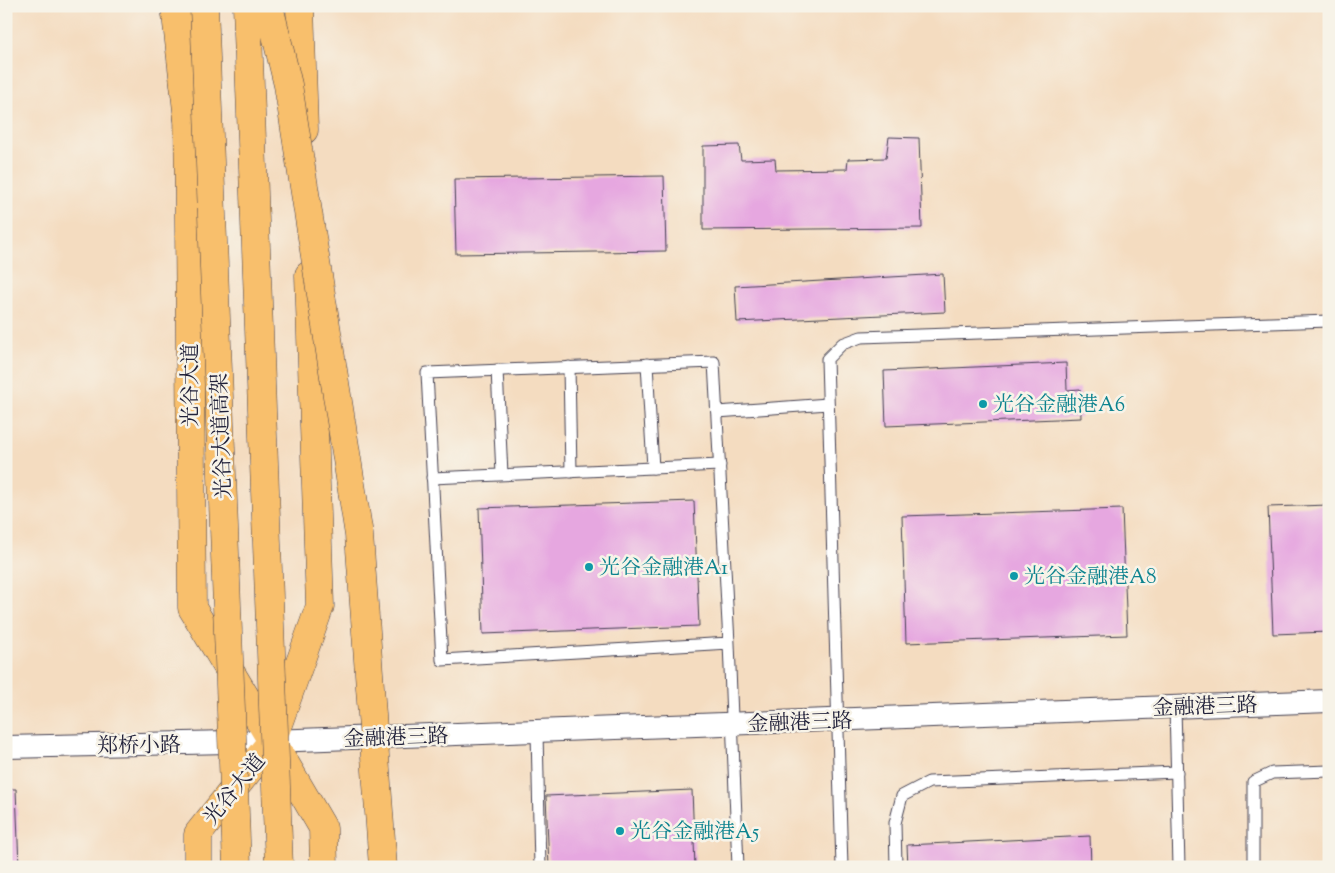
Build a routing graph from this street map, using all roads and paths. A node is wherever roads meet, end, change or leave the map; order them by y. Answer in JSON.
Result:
{"nodes":[{"id":1,"x":175,"y":6,"type":"edge"},
{"id":2,"x":187,"y":6,"type":"edge"},
{"id":3,"x":204,"y":6,"type":"edge"},
{"id":4,"x":247,"y":6,"type":"edge"},
{"id":5,"x":269,"y":6,"type":"edge"},
{"id":6,"x":300,"y":6,"type":"edge"},
{"id":7,"x":188,"y":119,"type":"junction"},
{"id":8,"x":1329,"y":321,"type":"edge"},
{"id":9,"x":647,"y":364,"type":"junction"},
{"id":10,"x":569,"y":367,"type":"junction"},
{"id":11,"x":498,"y":370,"type":"junction"},
{"id":12,"x":828,"y":404,"type":"junction"},
{"id":13,"x":717,"y":412,"type":"junction"},
{"id":14,"x":720,"y":465,"type":"junction"},
{"id":15,"x":652,"y":468,"type":"junction"},
{"id":16,"x":571,"y":472,"type":"junction"},
{"id":17,"x":502,"y":474,"type":"junction"},
{"id":18,"x":432,"y":478,"type":"junction"},
{"id":19,"x":729,"y":643,"type":"junction"},
{"id":20,"x":1329,"y":701,"type":"edge"},
{"id":21,"x":1175,"y":707,"type":"junction"},
{"id":22,"x":837,"y":720,"type":"junction"},
{"id":23,"x":733,"y":724,"type":"junction"},
{"id":24,"x":537,"y":732,"type":"junction"},
{"id":25,"x":272,"y":741,"type":"junction"},
{"id":26,"x":6,"y":747,"type":"edge"},
{"id":27,"x":1329,"y":771,"type":"edge"},
{"id":28,"x":1177,"y":772,"type":"junction"},
{"id":29,"x":198,"y":867,"type":"edge"},
{"id":30,"x":237,"y":867,"type":"edge"},
{"id":31,"x":279,"y":867,"type":"edge"},
{"id":32,"x":324,"y":867,"type":"edge"},
{"id":33,"x":382,"y":867,"type":"edge"},
{"id":34,"x":540,"y":867,"type":"edge"},
{"id":35,"x":738,"y":867,"type":"edge"},
{"id":36,"x":842,"y":867,"type":"edge"},
{"id":37,"x":896,"y":867,"type":"edge"},
{"id":38,"x":1180,"y":867,"type":"edge"},
{"id":39,"x":1253,"y":867,"type":"edge"}],
"edges":[{"from":1,"to":7,"type":"main road"},
{"from":2,"to":7,"type":"main road","name":"光谷大道"},
{"from":3,"to":30,"type":"main road","name":"光谷大道高架","bridge":true},
{"from":4,"to":31,"type":"main road","name":"光谷大道高架","bridge":true},
{"from":5,"to":33,"type":"main road","bridge":true},
{"from":6,"to":25,"type":"main road","name":"光谷大道"},
{"from":7,"to":25,"type":"main road","name":"光谷大道"},
{"from":8,"to":12,"type":"lane"},
{"from":9,"to":10,"type":"lane"},
{"from":9,"to":13,"type":"lane"},
{"from":9,"to":15,"type":"lane"},
{"from":10,"to":11,"type":"lane"},
{"from":10,"to":16,"type":"lane"},
{"from":11,"to":17,"type":"lane"},
{"from":11,"to":18,"type":"lane"},
{"from":12,"to":13,"type":"lane"},
{"from":12,"to":22,"type":"lane"},
{"from":13,"to":14,"type":"lane"},
{"from":14,"to":15,"type":"lane"},
{"from":14,"to":19,"type":"lane"},
{"from":15,"to":16,"type":"lane"},
{"from":16,"to":17,"type":"lane"},
{"from":17,"to":18,"type":"lane"},
{"from":18,"to":19,"type":"lane"},
{"from":19,"to":23,"type":"lane"},
{"from":20,"to":21,"type":"street","name":"金融港三路"},
{"from":21,"to":22,"type":"street","name":"金融港三路"},
{"from":21,"to":28,"type":"lane"},
{"from":22,"to":23,"type":"street","name":"金融港三路"},
{"from":22,"to":36,"type":"lane"},
{"from":23,"to":24,"type":"street","name":"金融港三路"},
{"from":23,"to":35,"type":"lane"},
{"from":24,"to":25,"type":"street","name":"金融港三路"},
{"from":24,"to":34,"type":"lane"},
{"from":25,"to":26,"type":"street","name":"郑桥小路"},
{"from":25,"to":29,"type":"main road","name":"光谷大道"},
{"from":25,"to":32,"type":"main road","name":"光谷大道"},
{"from":27,"to":39,"type":"lane"},
{"from":28,"to":37,"type":"lane"},
{"from":28,"to":38,"type":"lane"}]}
